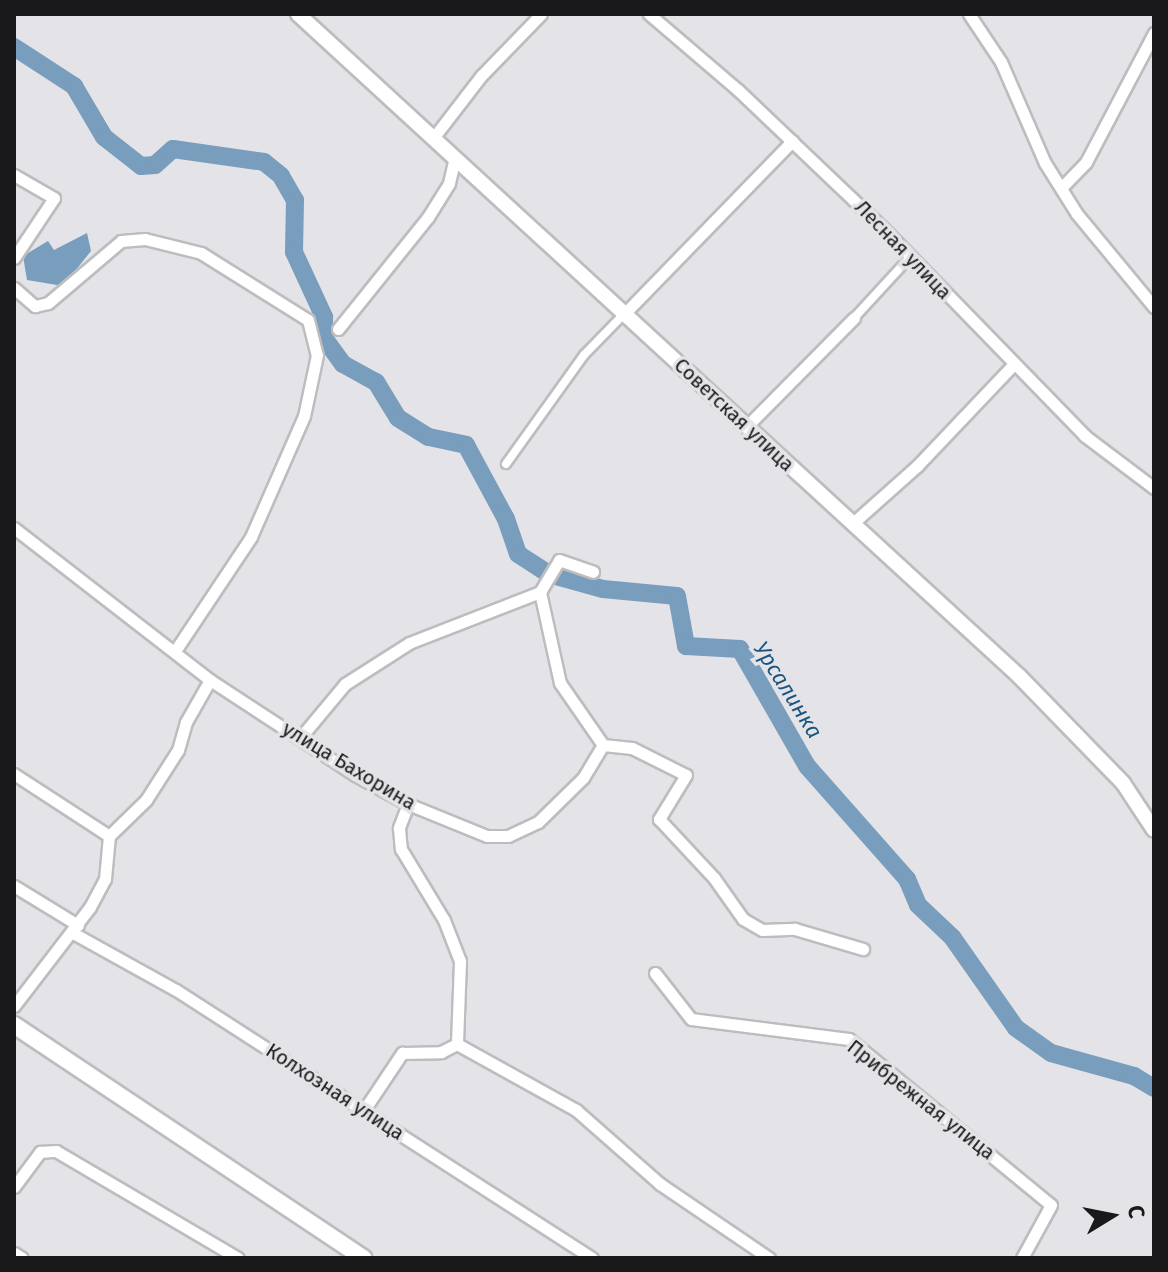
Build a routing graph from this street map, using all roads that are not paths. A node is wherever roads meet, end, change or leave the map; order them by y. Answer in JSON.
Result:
{"nodes":[{"id":1,"x":298,"y":14,"type":"edge"},
{"id":2,"x":541,"y":14,"type":"edge"},
{"id":3,"x":649,"y":14,"type":"edge"},
{"id":4,"x":969,"y":14,"type":"edge"},
{"id":5,"x":1154,"y":33,"type":"edge"},
{"id":6,"x":434,"y":137,"type":"junction"},
{"id":7,"x":792,"y":141,"type":"junction"},
{"id":8,"x":455,"y":158,"type":"junction"},
{"id":9,"x":14,"y":175,"type":"edge"},
{"id":10,"x":1062,"y":187,"type":"junction"},
{"id":11,"x":910,"y":257,"type":"junction"},
{"id":12,"x":14,"y":258,"type":"edge"},
{"id":13,"x":14,"y":288,"type":"edge"},
{"id":14,"x":1153,"y":300,"type":"edge"},
{"id":15,"x":625,"y":313,"type":"junction"},
{"id":16,"x":854,"y":318,"type":"joint"},
{"id":17,"x":338,"y":329,"type":"dead end"},
{"id":18,"x":1013,"y":365,"type":"junction"},
{"id":19,"x":747,"y":426,"type":"junction"},
{"id":20,"x":506,"y":464,"type":"dead end"},
{"id":21,"x":1154,"y":488,"type":"edge"},
{"id":22,"x":853,"y":523,"type":"junction"},
{"id":23,"x":14,"y":528,"type":"edge"},
{"id":24,"x":593,"y":572,"type":"dead end"},
{"id":25,"x":540,"y":592,"type":"junction"},
{"id":26,"x":175,"y":651,"type":"junction"},
{"id":27,"x":210,"y":680,"type":"junction"},
{"id":28,"x":300,"y":738,"type":"junction"},
{"id":29,"x":603,"y":745,"type":"junction"},
{"id":30,"x":14,"y":774,"type":"edge"},
{"id":31,"x":408,"y":804,"type":"junction"},
{"id":32,"x":1154,"y":830,"type":"edge"},
{"id":33,"x":109,"y":836,"type":"junction"},
{"id":34,"x":14,"y":886,"type":"edge"},
{"id":35,"x":76,"y":929,"type":"junction"},
{"id":36,"x":863,"y":949,"type":"dead end"},
{"id":37,"x":655,"y":973,"type":"dead end"},
{"id":38,"x":14,"y":1006,"type":"edge"},
{"id":39,"x":14,"y":1025,"type":"edge"},
{"id":40,"x":457,"y":1044,"type":"junction"},
{"id":41,"x":364,"y":1110,"type":"junction"},
{"id":42,"x":14,"y":1187,"type":"edge"},
{"id":43,"x":14,"y":1253,"type":"edge"},
{"id":44,"x":22,"y":1258,"type":"edge"},
{"id":45,"x":238,"y":1258,"type":"edge"},
{"id":46,"x":364,"y":1258,"type":"edge"},
{"id":47,"x":592,"y":1258,"type":"edge"},
{"id":48,"x":769,"y":1258,"type":"edge"},
{"id":49,"x":1022,"y":1258,"type":"edge"}],
"edges":[{"from":1,"to":6,"type":"street","name":"Советская улица"},
{"from":2,"to":6,"type":"street"},
{"from":3,"to":7,"type":"street","name":"Лесная улица"},
{"from":4,"to":10,"type":"street"},
{"from":5,"to":10,"type":"street"},
{"from":6,"to":8,"type":"street","name":"Советская улица"},
{"from":7,"to":11,"type":"street","name":"Лесная улица"},
{"from":7,"to":15,"type":"street"},
{"from":8,"to":15,"type":"street","name":"Советская улица"},
{"from":8,"to":17,"type":"street"},
{"from":9,"to":12,"type":"street"},
{"from":10,"to":14,"type":"street"},
{"from":11,"to":16,"type":"street"},
{"from":11,"to":18,"type":"street","name":"Лесная улица"},
{"from":13,"to":26,"type":"street"},
{"from":15,"to":19,"type":"street","name":"Советская улица"},
{"from":15,"to":20,"type":"street"},
{"from":16,"to":19,"type":"street"},
{"from":18,"to":21,"type":"street","name":"Лесная улица"},
{"from":18,"to":22,"type":"street"},
{"from":19,"to":22,"type":"street","name":"Советская улица"},
{"from":22,"to":32,"type":"street","name":"Советская улица"},
{"from":23,"to":26,"type":"street","name":"улица Бахорина"},
{"from":24,"to":25,"type":"street"},
{"from":25,"to":28,"type":"street"},
{"from":25,"to":29,"type":"street"},
{"from":26,"to":27,"type":"street","name":"улица Бахорина"},
{"from":27,"to":28,"type":"street","name":"улица Бахорина"},
{"from":27,"to":33,"type":"street"},
{"from":28,"to":31,"type":"street","name":"улица Бахорина"},
{"from":29,"to":31,"type":"street","name":"улица Бахорина"},
{"from":29,"to":36,"type":"street"},
{"from":30,"to":33,"type":"street"},
{"from":31,"to":40,"type":"street"},
{"from":33,"to":35,"type":"street"},
{"from":34,"to":35,"type":"street","name":"Колхозная улица"},
{"from":35,"to":38,"type":"street"},
{"from":35,"to":41,"type":"street","name":"Колхозная улица"},
{"from":37,"to":49,"type":"street","name":"Прибрежная улица"},
{"from":39,"to":46,"type":"main road"},
{"from":40,"to":41,"type":"street"},
{"from":40,"to":48,"type":"street"},
{"from":41,"to":47,"type":"street","name":"Колхозная улица"},
{"from":42,"to":45,"type":"street"},
{"from":43,"to":44,"type":"street"}]}
